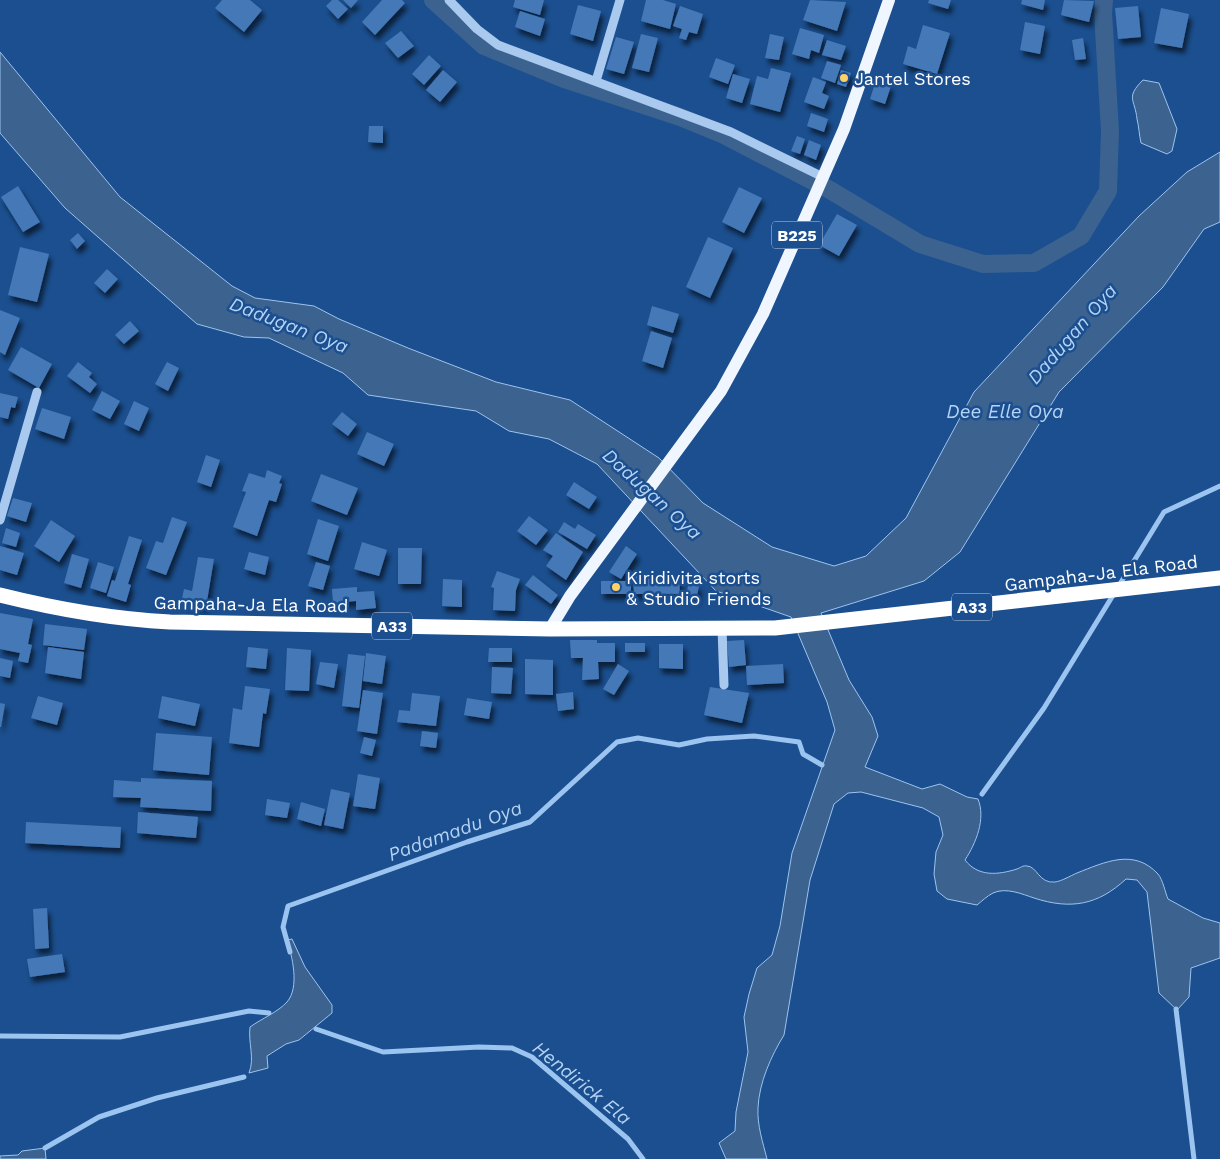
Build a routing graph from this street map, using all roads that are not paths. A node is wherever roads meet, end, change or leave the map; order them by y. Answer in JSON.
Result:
{"nodes":[{"id":1,"x":449,"y":0,"type":"edge"},
{"id":2,"x":620,"y":0,"type":"edge"},
{"id":3,"x":888,"y":0,"type":"edge"},
{"id":4,"x":596,"y":81,"type":"junction"},
{"id":5,"x":823,"y":177,"type":"junction"},
{"id":6,"x":37,"y":392,"type":"dead end"},
{"id":7,"x":0,"y":520,"type":"edge"},
{"id":8,"x":1220,"y":578,"type":"edge"},
{"id":9,"x":0,"y":595,"type":"edge"},
{"id":10,"x":722,"y":628,"type":"junction"},
{"id":11,"x":550,"y":629,"type":"junction"},
{"id":12,"x":724,"y":686,"type":"dead end"}],
"edges":[{"from":1,"to":4,"type":"street"},
{"from":2,"to":4,"type":"street"},
{"from":3,"to":5,"type":"main road","number":"B225"},
{"from":4,"to":5,"type":"street"},
{"from":5,"to":11,"type":"main road","number":"B225"},
{"from":6,"to":7,"type":"street"},
{"from":8,"to":10,"type":"highway","name":"Gampaha-Ja Ela Road","number":"A33"},
{"from":9,"to":11,"type":"highway","name":"Gampaha-Ja Ela Road","number":"A33"},
{"from":10,"to":11,"type":"highway","name":"Gampaha-Ja Ela Road","number":"A33"},
{"from":10,"to":12,"type":"street"}]}
